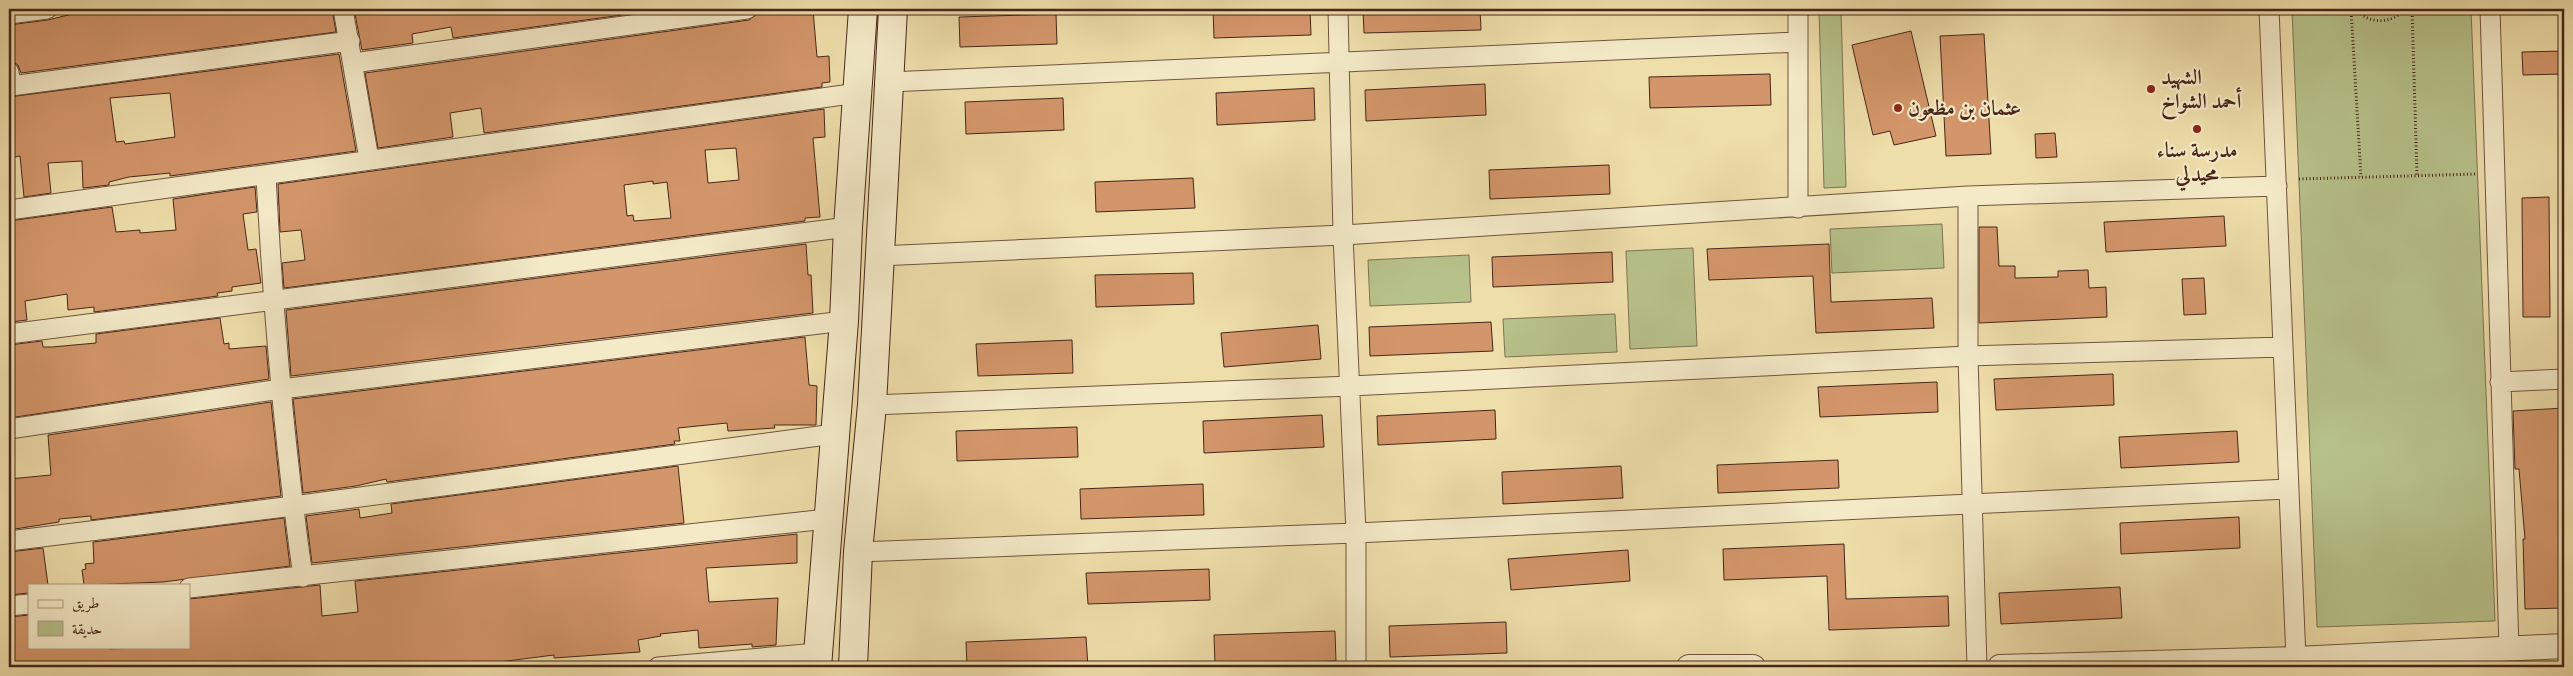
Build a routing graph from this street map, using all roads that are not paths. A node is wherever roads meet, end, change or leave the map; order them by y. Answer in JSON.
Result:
{"nodes":[{"id":1,"x":47,"y":9,"type":"edge"},
{"id":2,"x":343,"y":9,"type":"edge"},
{"id":3,"x":747,"y":9,"type":"edge"},
{"id":4,"x":863,"y":9,"type":"edge"},
{"id":5,"x":893,"y":9,"type":"edge"},
{"id":6,"x":1338,"y":9,"type":"edge"},
{"id":7,"x":1798,"y":9,"type":"edge"},
{"id":8,"x":2269,"y":9,"type":"edge"},
{"id":9,"x":2490,"y":9,"type":"edge"},
{"id":10,"x":9,"y":14,"type":"edge"},
{"id":11,"x":350,"y":41,"type":"junction"},
{"id":12,"x":1798,"y":42,"type":"junction"},
{"id":13,"x":1340,"y":62,"type":"junction"},
{"id":14,"x":353,"y":63,"type":"junction"},
{"id":15,"x":9,"y":72,"type":"edge"},
{"id":16,"x":889,"y":82,"type":"junction"},
{"id":17,"x":858,"y":92,"type":"junction"},
{"id":18,"x":369,"y":159,"type":"junction"},
{"id":19,"x":266,"y":176,"type":"junction"},
{"id":20,"x":2277,"y":186,"type":"junction"},
{"id":21,"x":1968,"y":196,"type":"junction"},
{"id":22,"x":1798,"y":208,"type":"junction"},
{"id":23,"x":9,"y":210,"type":"edge"},
{"id":24,"x":848,"y":228,"type":"junction"},
{"id":25,"x":1343,"y":236,"type":"junction"},
{"id":26,"x":879,"y":256,"type":"junction"},
{"id":27,"x":273,"y":300,"type":"junction"},
{"id":28,"x":844,"y":321,"type":"junction"},
{"id":29,"x":9,"y":334,"type":"edge"},
{"id":30,"x":2283,"y":348,"type":"junction"},
{"id":31,"x":1968,"y":356,"type":"junction"},
{"id":32,"x":2564,"y":379,"type":"edge"},
{"id":33,"x":2500,"y":382,"type":"junction"},
{"id":34,"x":1350,"y":386,"type":"junction"},
{"id":35,"x":281,"y":389,"type":"junction"},
{"id":36,"x":872,"y":405,"type":"junction"},
{"id":37,"x":9,"y":428,"type":"edge"},
{"id":38,"x":834,"y":434,"type":"junction"},
{"id":39,"x":2289,"y":489,"type":"junction"},
{"id":40,"x":1973,"y":502,"type":"junction"},
{"id":41,"x":293,"y":506,"type":"junction"},
{"id":42,"x":828,"y":519,"type":"junction"},
{"id":43,"x":1356,"y":533,"type":"junction"},
{"id":44,"x":9,"y":541,"type":"edge"},
{"id":45,"x":858,"y":552,"type":"junction"},
{"id":46,"x":303,"y":577,"type":"junction"},
{"id":47,"x":190,"y":588,"type":"edge"},
{"id":48,"x":28,"y":604,"type":"edge"},
{"id":49,"x":9,"y":606,"type":"edge"},
{"id":50,"x":2564,"y":646,"type":"edge"},
{"id":51,"x":2509,"y":650,"type":"junction"},
{"id":52,"x":2296,"y":659,"type":"junction"},
{"id":53,"x":817,"y":660,"type":"edge"},
{"id":54,"x":658,"y":667,"type":"edge"},
{"id":55,"x":853,"y":667,"type":"edge"},
{"id":56,"x":1356,"y":667,"type":"edge"},
{"id":57,"x":1691,"y":667,"type":"edge"},
{"id":58,"x":1753,"y":667,"type":"edge"},
{"id":59,"x":1977,"y":667,"type":"edge"},
{"id":60,"x":2000,"y":667,"type":"edge"}],
"edges":[{"from":1,"to":10,"type":"street"},
{"from":2,"to":11,"type":"street"},
{"from":3,"to":14,"type":"street"},
{"from":4,"to":17,"type":"main road"},
{"from":5,"to":16,"type":"main road"},
{"from":6,"to":13,"type":"street"},
{"from":7,"to":12,"type":"street"},
{"from":8,"to":20,"type":"street"},
{"from":9,"to":33,"type":"street"},
{"from":11,"to":14,"type":"street"},
{"from":11,"to":15,"type":"street"},
{"from":12,"to":13,"type":"street"},
{"from":12,"to":22,"type":"street"},
{"from":13,"to":16,"type":"street"},
{"from":13,"to":25,"type":"street"},
{"from":14,"to":18,"type":"street"},
{"from":16,"to":26,"type":"main road"},
{"from":17,"to":18,"type":"street"},
{"from":17,"to":24,"type":"main road"},
{"from":18,"to":19,"type":"street"},
{"from":19,"to":23,"type":"street"},
{"from":19,"to":27,"type":"street"},
{"from":20,"to":21,"type":"street"},
{"from":20,"to":30,"type":"street"},
{"from":21,"to":22,"type":"street"},
{"from":21,"to":31,"type":"street"},
{"from":22,"to":25,"type":"street"},
{"from":24,"to":27,"type":"street"},
{"from":24,"to":28,"type":"main road"},
{"from":25,"to":26,"type":"street"},
{"from":25,"to":34,"type":"street"},
{"from":26,"to":36,"type":"main road"},
{"from":27,"to":29,"type":"street"},
{"from":27,"to":35,"type":"street"},
{"from":28,"to":35,"type":"street"},
{"from":28,"to":38,"type":"main road"},
{"from":30,"to":31,"type":"street"},
{"from":30,"to":39,"type":"street"},
{"from":31,"to":34,"type":"street"},
{"from":31,"to":40,"type":"street"},
{"from":32,"to":33,"type":"street"},
{"from":33,"to":51,"type":"street"},
{"from":34,"to":36,"type":"street"},
{"from":34,"to":43,"type":"street"},
{"from":35,"to":37,"type":"street"},
{"from":35,"to":41,"type":"street"},
{"from":36,"to":45,"type":"main road"},
{"from":38,"to":41,"type":"street"},
{"from":38,"to":42,"type":"main road"},
{"from":39,"to":40,"type":"street"},
{"from":39,"to":52,"type":"street"},
{"from":40,"to":43,"type":"street"},
{"from":40,"to":59,"type":"street"},
{"from":41,"to":44,"type":"street"},
{"from":41,"to":46,"type":"street"},
{"from":42,"to":46,"type":"street"},
{"from":42,"to":53,"type":"main road"},
{"from":43,"to":45,"type":"street"},
{"from":43,"to":56,"type":"street"},
{"from":45,"to":55,"type":"main road"},
{"from":46,"to":47,"type":"street"},
{"from":48,"to":49,"type":"street"},
{"from":50,"to":51,"type":"street"},
{"from":51,"to":52,"type":"street"},
{"from":52,"to":60,"type":"street"},
{"from":53,"to":54,"type":"street"},
{"from":57,"to":58,"type":"street"}]}
